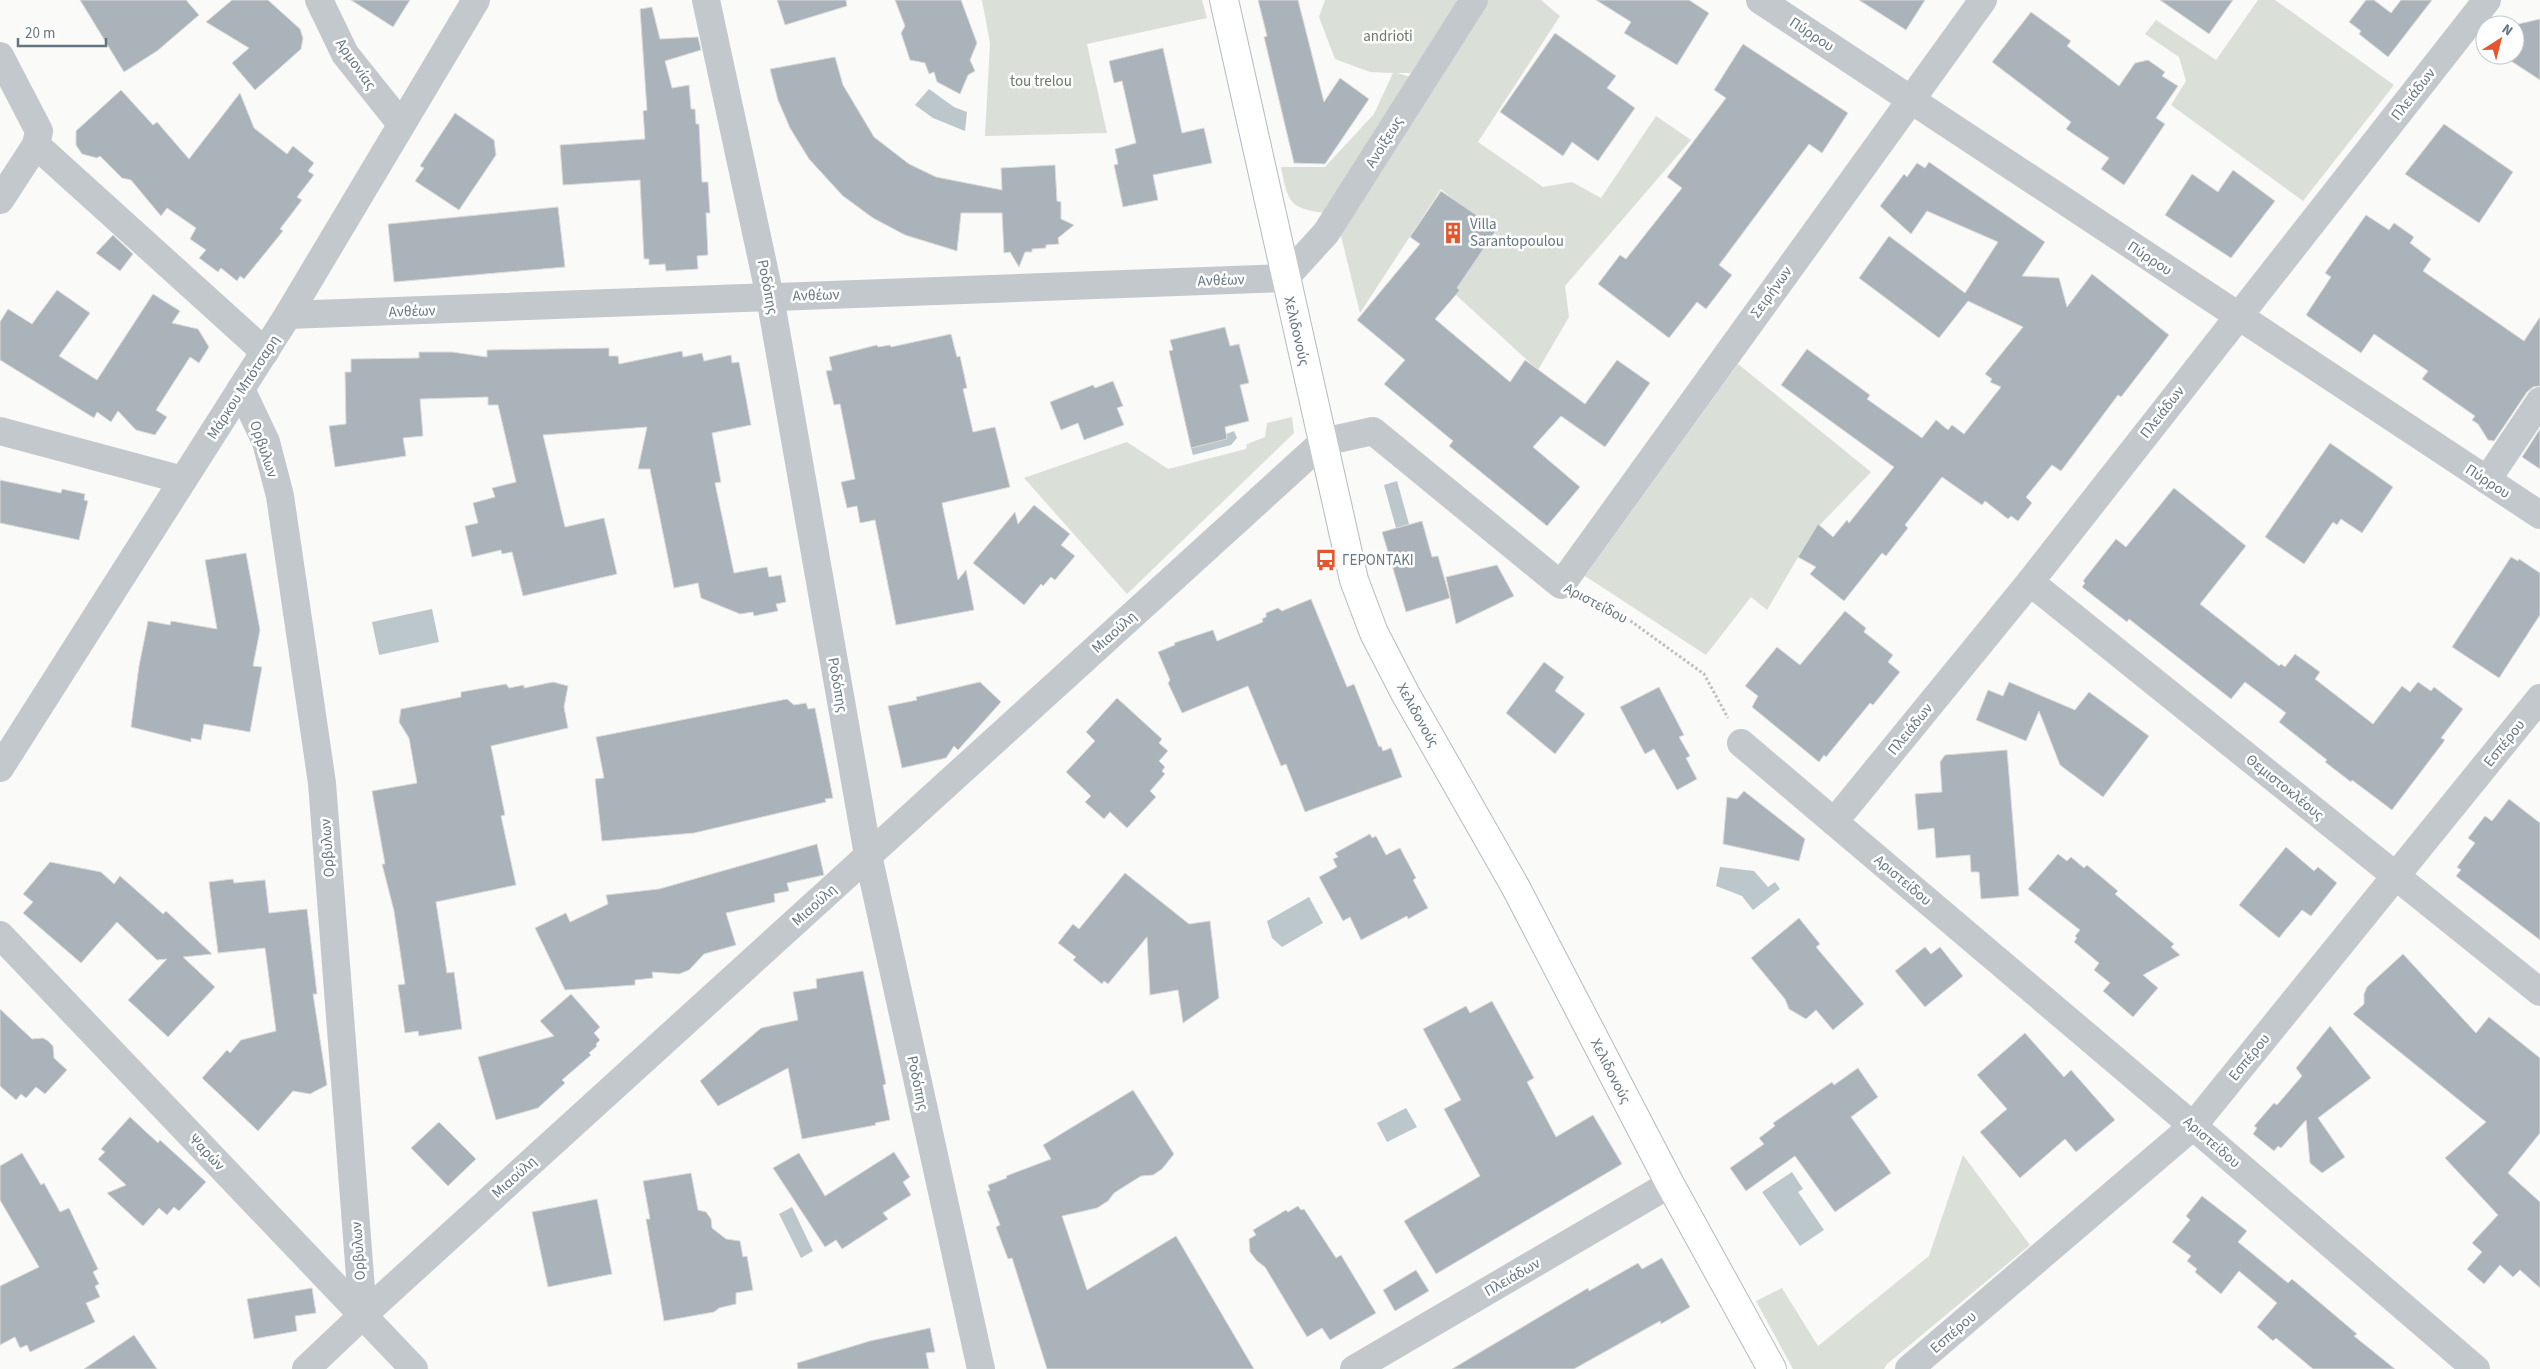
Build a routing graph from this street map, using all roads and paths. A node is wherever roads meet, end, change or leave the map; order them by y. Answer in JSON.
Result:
{"nodes":[{"id":1,"x":319,"y":0,"type":"edge"},
{"id":2,"x":476,"y":0,"type":"edge"},
{"id":3,"x":706,"y":0,"type":"edge"},
{"id":4,"x":1224,"y":0,"type":"edge"},
{"id":5,"x":1474,"y":0,"type":"edge"},
{"id":6,"x":1760,"y":0,"type":"edge"},
{"id":7,"x":1983,"y":0,"type":"edge"},
{"id":8,"x":2487,"y":0,"type":"edge"},
{"id":9,"x":0,"y":56,"type":"edge"},
{"id":10,"x":1910,"y":99,"type":"junction"},
{"id":11,"x":400,"y":124,"type":"junction"},
{"id":12,"x":36,"y":145,"type":"junction"},
{"id":13,"x":0,"y":200,"type":"edge"},
{"id":14,"x":1285,"y":278,"type":"junction"},
{"id":15,"x":770,"y":297,"type":"junction"},
{"id":16,"x":288,"y":315,"type":"junction"},
{"id":17,"x":2238,"y":316,"type":"junction"},
{"id":18,"x":265,"y":352,"type":"junction"},
{"id":19,"x":241,"y":389,"type":"junction"},
{"id":20,"x":2540,"y":401,"type":"edge"},
{"id":21,"x":0,"y":431,"type":"edge"},
{"id":22,"x":1323,"y":442,"type":"junction"},
{"id":23,"x":183,"y":480,"type":"junction"},
{"id":24,"x":2487,"y":480,"type":"junction"},
{"id":25,"x":2540,"y":515,"type":"edge"},
{"id":26,"x":2030,"y":582,"type":"junction"},
{"id":27,"x":1561,"y":585,"type":"junction"},
{"id":28,"x":2540,"y":698,"type":"edge"},
{"id":29,"x":1741,"y":743,"type":"joint"},
{"id":30,"x":0,"y":768,"type":"edge"},
{"id":31,"x":1834,"y":822,"type":"junction"},
{"id":32,"x":868,"y":856,"type":"junction"},
{"id":33,"x":2397,"y":877,"type":"junction"},
{"id":34,"x":0,"y":936,"type":"edge"},
{"id":35,"x":2540,"y":992,"type":"edge"},
{"id":36,"x":2193,"y":1126,"type":"junction"},
{"id":37,"x":1670,"y":1184,"type":"junction"},
{"id":38,"x":363,"y":1315,"type":"junction"},
{"id":39,"x":306,"y":1369,"type":"edge"},
{"id":40,"x":414,"y":1369,"type":"edge"},
{"id":41,"x":981,"y":1369,"type":"edge"},
{"id":42,"x":1354,"y":1369,"type":"edge"},
{"id":43,"x":1772,"y":1369,"type":"edge"},
{"id":44,"x":1909,"y":1369,"type":"edge"},
{"id":45,"x":2476,"y":1369,"type":"edge"}],
"edges":[{"from":1,"to":11,"type":"street","name":"Αρμονίας"},
{"from":2,"to":11,"type":"street","name":"Μάρκου Μπότσαρη"},
{"from":3,"to":15,"type":"street","name":"Ροδόπης"},
{"from":4,"to":14,"type":"street","name":"Χελιδονούς"},
{"from":5,"to":14,"type":"street","name":"Ανοίξεως"},
{"from":6,"to":10,"type":"street","name":"Πύρρου"},
{"from":7,"to":10,"type":"street","name":"Σειρήνων"},
{"from":8,"to":17,"type":"street","name":"Πλειάδων"},
{"from":9,"to":12,"type":"street"},
{"from":10,"to":17,"type":"street","name":"Πύρρου"},
{"from":10,"to":27,"type":"street","name":"Σειρήνων"},
{"from":11,"to":16,"type":"street","name":"Μάρκου Μπότσαρη"},
{"from":12,"to":13,"type":"street"},
{"from":12,"to":18,"type":"street"},
{"from":14,"to":15,"type":"street","name":"Ανθέων"},
{"from":14,"to":22,"type":"street","name":"Χελιδονούς"},
{"from":15,"to":16,"type":"street","name":"Ανθέων"},
{"from":15,"to":32,"type":"street","name":"Ροδόπης"},
{"from":16,"to":18,"type":"street","name":"Μάρκου Μπότσαρη"},
{"from":17,"to":24,"type":"street","name":"Πύρρου"},
{"from":17,"to":26,"type":"street","name":"Πλειάδων"},
{"from":18,"to":19,"type":"street","name":"Μάρκου Μπότσαρη"},
{"from":19,"to":23,"type":"street","name":"Μάρκου Μπότσαρη"},
{"from":19,"to":38,"type":"street","name":"Ορβυλων"},
{"from":20,"to":24,"type":"street"},
{"from":21,"to":23,"type":"street"},
{"from":22,"to":27,"type":"street","name":"Αριστείδου"},
{"from":22,"to":32,"type":"street","name":"Μιαούλη"},
{"from":22,"to":37,"type":"street","name":"Χελιδονούς"},
{"from":23,"to":30,"type":"street","name":"Μάρκου Μπότσαρη"},
{"from":24,"to":25,"type":"street","name":"Πύρρου"},
{"from":26,"to":31,"type":"street","name":"Πλειάδων"},
{"from":26,"to":33,"type":"street","name":"Θεμιστοκλέους"},
{"from":27,"to":29,"type":"path","name":"Αριστείδου"},
{"from":28,"to":33,"type":"street","name":"Εσπέρου"},
{"from":29,"to":31,"type":"street","name":"Αριστείδου"},
{"from":31,"to":36,"type":"street","name":"Αριστείδου"},
{"from":32,"to":38,"type":"street","name":"Μιαούλη"},
{"from":32,"to":41,"type":"street","name":"Ροδόπης"},
{"from":33,"to":35,"type":"street","name":"Θεμιστοκλέους"},
{"from":33,"to":36,"type":"street","name":"Εσπέρου"},
{"from":34,"to":38,"type":"street","name":"Ψαρών"},
{"from":36,"to":44,"type":"street","name":"Εσπέρου"},
{"from":36,"to":45,"type":"street","name":"Αριστείδου"},
{"from":37,"to":42,"type":"street","name":"Πλειάδων"},
{"from":37,"to":43,"type":"street","name":"Χελιδονούς"},
{"from":38,"to":39,"type":"street","name":"Μιαούλη"},
{"from":38,"to":40,"type":"street","name":"Ψαρών"}]}
